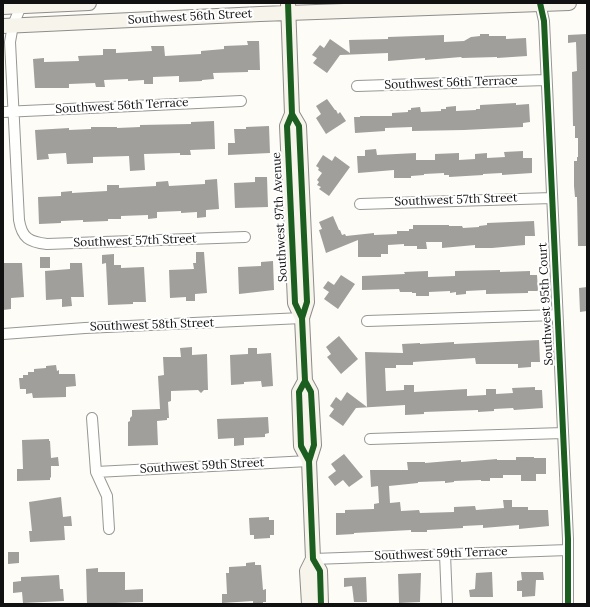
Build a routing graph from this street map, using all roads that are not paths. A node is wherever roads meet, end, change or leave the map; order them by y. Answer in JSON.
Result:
{"nodes":[{"id":1,"x":89,"y":3,"type":"edge"},
{"id":2,"x":569,"y":3,"type":"edge"},
{"id":3,"x":540,"y":4,"type":"edge"},
{"id":4,"x":21,"y":5,"type":"edge"},
{"id":5,"x":3,"y":7,"type":"edge"},
{"id":6,"x":288,"y":8,"type":"edge"},
{"id":7,"x":8,"y":25,"type":"edge"},
{"id":8,"x":546,"y":80,"type":"junction"},
{"id":9,"x":357,"y":86,"type":"dead end"},
{"id":10,"x":241,"y":101,"type":"dead end"},
{"id":11,"x":3,"y":112,"type":"edge"},
{"id":12,"x":14,"y":112,"type":"junction"},
{"id":13,"x":552,"y":198,"type":"junction"},
{"id":14,"x":360,"y":204,"type":"dead end"},
{"id":15,"x":245,"y":237,"type":"dead end"},
{"id":16,"x":557,"y":315,"type":"junction"},
{"id":17,"x":302,"y":318,"type":"junction"},
{"id":18,"x":367,"y":321,"type":"dead end"},
{"id":19,"x":3,"y":334,"type":"edge"},
{"id":20,"x":92,"y":418,"type":"dead end"},
{"id":21,"x":563,"y":433,"type":"junction"},
{"id":22,"x":370,"y":439,"type":"dead end"},
{"id":23,"x":309,"y":461,"type":"junction"},
{"id":24,"x":96,"y":472,"type":"junction"},
{"id":25,"x":109,"y":529,"type":"dead end"},
{"id":26,"x":568,"y":550,"type":"junction"},
{"id":27,"x":445,"y":554,"type":"junction"},
{"id":28,"x":313,"y":559,"type":"junction"},
{"id":29,"x":309,"y":604,"type":"edge"},
{"id":30,"x":321,"y":604,"type":"edge"},
{"id":31,"x":447,"y":604,"type":"edge"},
{"id":32,"x":568,"y":604,"type":"edge"}],
"edges":[{"from":1,"to":4,"type":"street"},
{"from":2,"to":3,"type":"street","name":"Southwest 56th Street"},
{"from":3,"to":6,"type":"street","name":"Southwest 56th Street"},
{"from":3,"to":8,"type":"street","name":"Southwest 95th Court"},
{"from":4,"to":5,"type":"street"},
{"from":4,"to":7,"type":"street"},
{"from":6,"to":7,"type":"street","name":"Southwest 56th Street"},
{"from":6,"to":17,"type":"street","name":"Southwest 97th Avenue"},
{"from":7,"to":12,"type":"street"},
{"from":8,"to":9,"type":"street","name":"Southwest 56th Terrace"},
{"from":8,"to":13,"type":"street","name":"Southwest 95th Court"},
{"from":10,"to":12,"type":"street","name":"Southwest 56th Terrace"},
{"from":11,"to":12,"type":"street","name":"Southwest 56th Terrace"},
{"from":12,"to":15,"type":"street","name":"Southwest 57th Street"},
{"from":13,"to":14,"type":"street","name":"Southwest 57th Street"},
{"from":13,"to":16,"type":"street","name":"Southwest 95th Court"},
{"from":16,"to":18,"type":"street"},
{"from":16,"to":21,"type":"street","name":"Southwest 95th Court"},
{"from":17,"to":19,"type":"street","name":"Southwest 58th Street"},
{"from":17,"to":23,"type":"street","name":"Southwest 97th Avenue"},
{"from":20,"to":24,"type":"street"},
{"from":21,"to":22,"type":"street"},
{"from":21,"to":26,"type":"street","name":"Southwest 95th Court"},
{"from":23,"to":24,"type":"street","name":"Southwest 59th Street"},
{"from":23,"to":28,"type":"street","name":"Southwest 97th Avenue"},
{"from":24,"to":25,"type":"street"},
{"from":26,"to":27,"type":"street","name":"Southwest 59th Terrace"},
{"from":26,"to":32,"type":"street","name":"Southwest 95th Court"},
{"from":27,"to":28,"type":"street","name":"Southwest 59th Terrace"},
{"from":27,"to":31,"type":"street"},
{"from":28,"to":29,"type":"street","name":"Southwest 97th Avenue"},
{"from":28,"to":30,"type":"street","name":"Southwest 97th Avenue"}]}
